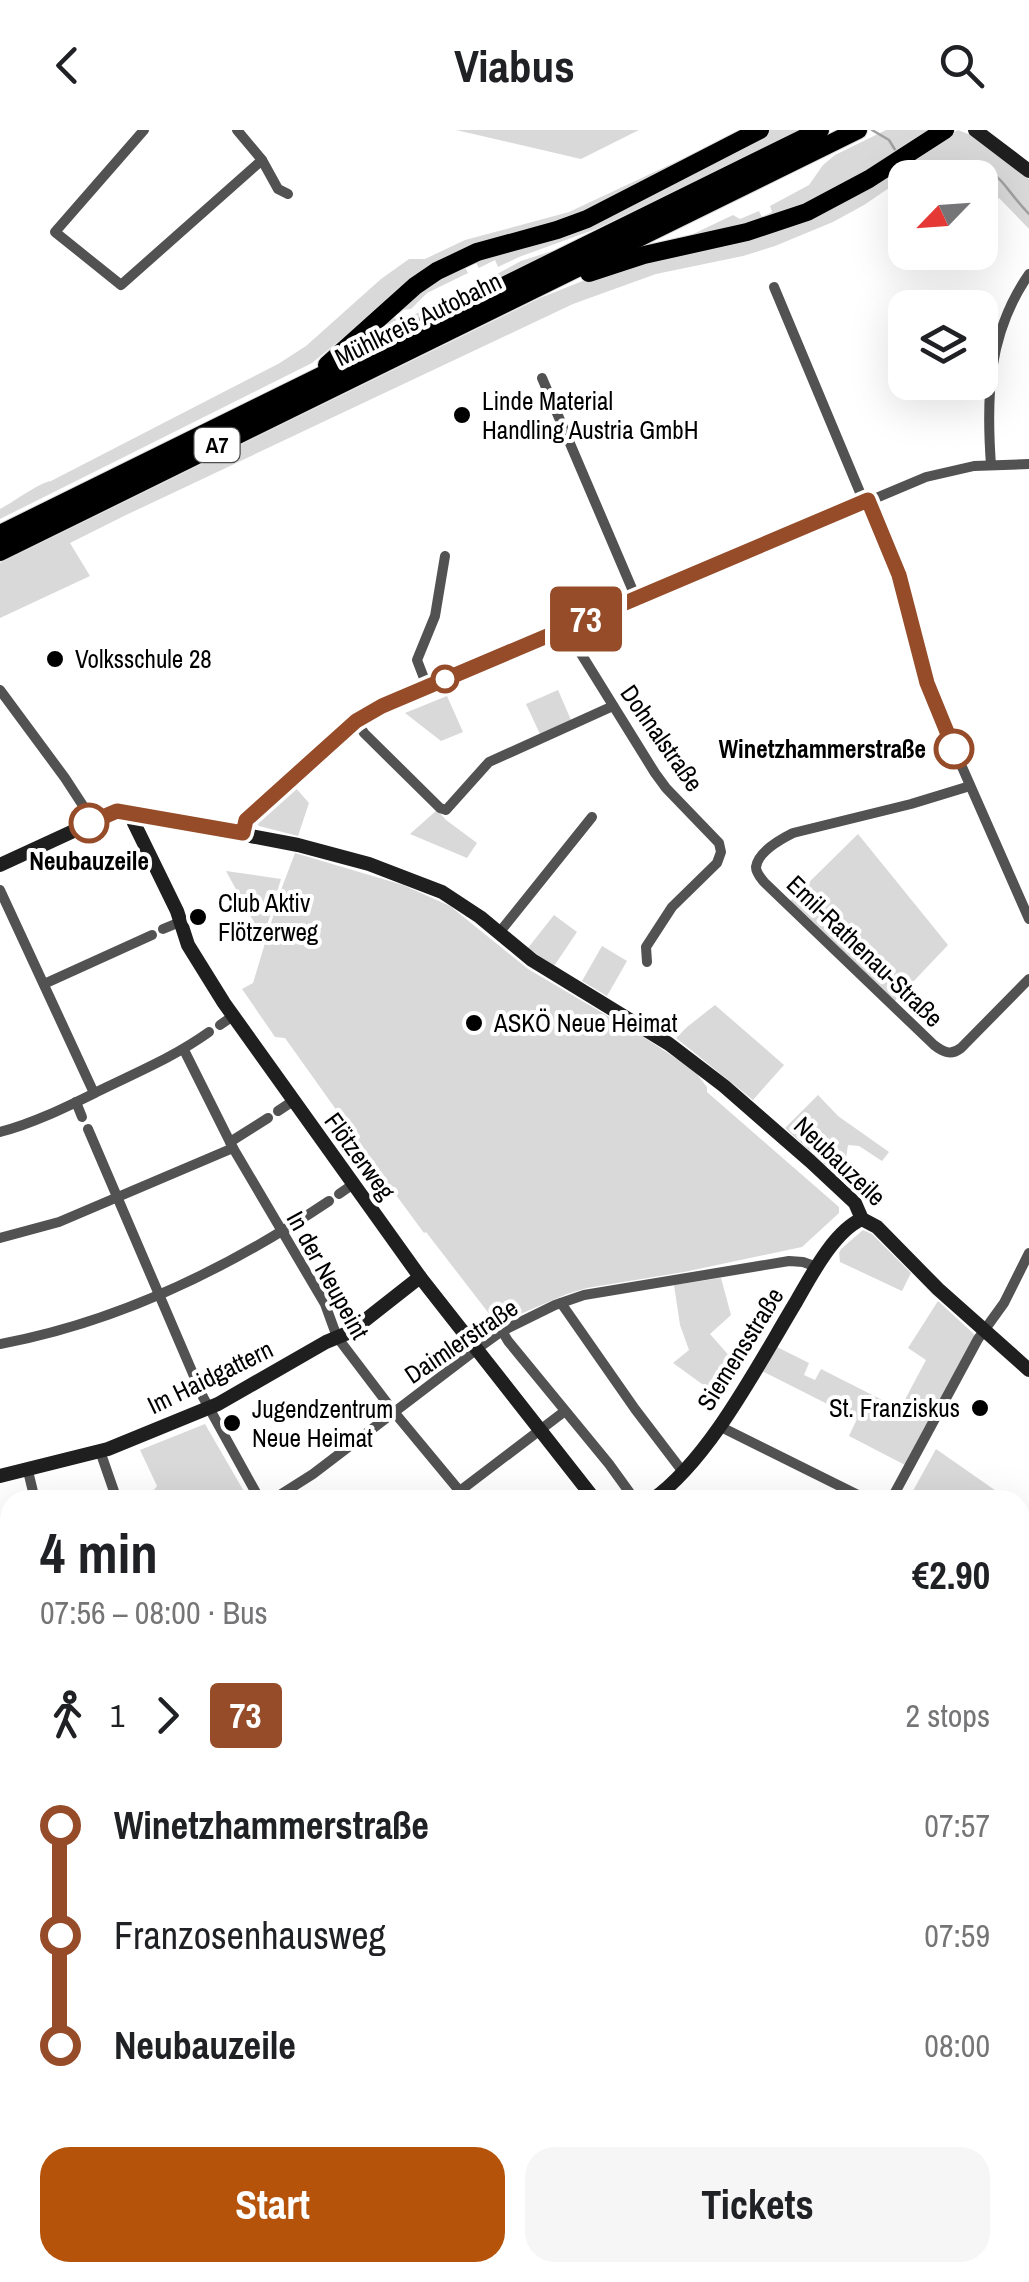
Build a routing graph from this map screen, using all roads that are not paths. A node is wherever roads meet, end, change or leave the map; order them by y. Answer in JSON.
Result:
{"nodes":[{"id":1,"x":144,"y":130,"type":"edge"},
{"id":2,"x":237,"y":130,"type":"edge"},
{"id":3,"x":760,"y":130,"type":"edge"},
{"id":4,"x":820,"y":130,"type":"edge"},
{"id":5,"x":945,"y":130,"type":"edge"},
{"id":6,"x":975,"y":130,"type":"edge"},
{"id":7,"x":855,"y":132,"type":"edge"},
{"id":8,"x":262,"y":160,"type":"junction"},
{"id":9,"x":1029,"y":172,"type":"edge"},
{"id":10,"x":288,"y":194,"type":"dead end"},
{"id":11,"x":1029,"y":274,"type":"edge"},
{"id":12,"x":554,"y":279,"type":"junction"},
{"id":13,"x":774,"y":287,"type":"dead end"},
{"id":14,"x":542,"y":378,"type":"dead end"},
{"id":15,"x":308,"y":383,"type":"junction"},
{"id":16,"x":992,"y":464,"type":"junction"},
{"id":17,"x":1029,"y":464,"type":"edge"},
{"id":18,"x":866,"y":501,"type":"junction"},
{"id":19,"x":0,"y":534,"type":"edge"},
{"id":20,"x":0,"y":552,"type":"edge"},
{"id":21,"x":445,"y":556,"type":"dead end"},
{"id":22,"x":636,"y":598,"type":"junction"},
{"id":23,"x":567,"y":627,"type":"junction"},
{"id":24,"x":427,"y":686,"type":"junction"},
{"id":25,"x":0,"y":690,"type":"edge"},
{"id":26,"x":613,"y":706,"type":"junction"},
{"id":27,"x":356,"y":721,"type":"junction"},
{"id":28,"x":970,"y":786,"type":"junction"},
{"id":29,"x":133,"y":812,"type":"junction"},
{"id":30,"x":592,"y":817,"type":"dead end"},
{"id":31,"x":93,"y":821,"type":"junction"},
{"id":32,"x":243,"y":833,"type":"junction"},
{"id":33,"x":0,"y":865,"type":"edge"},
{"id":34,"x":0,"y":890,"type":"edge"},
{"id":35,"x":1029,"y":920,"type":"edge"},
{"id":36,"x":180,"y":922,"type":"junction"},
{"id":37,"x":499,"y":933,"type":"junction"},
{"id":38,"x":646,"y":962,"type":"dead end"},
{"id":39,"x":1029,"y":979,"type":"edge"},
{"id":40,"x":44,"y":984,"type":"junction"},
{"id":41,"x":209,"y":1032,"type":"dead end"},
{"id":42,"x":184,"y":1050,"type":"junction"},
{"id":43,"x":94,"y":1093,"type":"junction"},
{"id":44,"x":76,"y":1102,"type":"junction"},
{"id":45,"x":293,"y":1102,"type":"junction"},
{"id":46,"x":82,"y":1117,"type":"dead end"},
{"id":47,"x":88,"y":1129,"type":"dead end"},
{"id":48,"x":0,"y":1132,"type":"edge"},
{"id":49,"x":231,"y":1145,"type":"junction"},
{"id":50,"x":352,"y":1184,"type":"junction"},
{"id":51,"x":118,"y":1199,"type":"junction"},
{"id":52,"x":862,"y":1219,"type":"junction"},
{"id":53,"x":281,"y":1231,"type":"junction"},
{"id":54,"x":0,"y":1238,"type":"edge"},
{"id":55,"x":1029,"y":1253,"type":"edge"},
{"id":56,"x":817,"y":1267,"type":"junction"},
{"id":57,"x":420,"y":1277,"type":"junction"},
{"id":58,"x":158,"y":1294,"type":"junction"},
{"id":59,"x":562,"y":1303,"type":"junction"},
{"id":60,"x":502,"y":1331,"type":"junction"},
{"id":61,"x":984,"y":1331,"type":"junction"},
{"id":62,"x":337,"y":1337,"type":"junction"},
{"id":63,"x":0,"y":1344,"type":"edge"},
{"id":64,"x":477,"y":1349,"type":"junction"},
{"id":65,"x":1029,"y":1370,"type":"edge"},
{"id":66,"x":209,"y":1408,"type":"junction"},
{"id":67,"x":565,"y":1411,"type":"junction"},
{"id":68,"x":394,"y":1412,"type":"junction"},
{"id":69,"x":719,"y":1426,"type":"junction"},
{"id":70,"x":540,"y":1430,"type":"junction"},
{"id":71,"x":100,"y":1451,"type":"junction"},
{"id":72,"x":28,"y":1471,"type":"junction"},
{"id":73,"x":684,"y":1472,"type":"junction"},
{"id":74,"x":0,"y":1476,"type":"edge"},
{"id":75,"x":33,"y":1490,"type":"edge"},
{"id":76,"x":114,"y":1490,"type":"edge"},
{"id":77,"x":254,"y":1490,"type":"edge"},
{"id":78,"x":290,"y":1490,"type":"edge"},
{"id":79,"x":459,"y":1490,"type":"edge"},
{"id":80,"x":469,"y":1490,"type":"edge"},
{"id":81,"x":587,"y":1490,"type":"edge"},
{"id":82,"x":627,"y":1490,"type":"edge"},
{"id":83,"x":663,"y":1490,"type":"edge"},
{"id":84,"x":848,"y":1490,"type":"edge"},
{"id":85,"x":897,"y":1490,"type":"edge"}],
"edges":[{"from":1,"to":8,"type":"street"},
{"from":2,"to":8,"type":"street"},
{"from":3,"to":15,"type":"highway"},
{"from":4,"to":15,"type":"highway","name":"Mühlkreis Autobahn","number":"A7"},
{"from":5,"to":12,"type":"highway"},
{"from":6,"to":9,"type":"street"},
{"from":7,"to":12,"type":"highway","name":"Mühlkreis Autobahn","number":"A7"},
{"from":8,"to":10,"type":"street"},
{"from":11,"to":16,"type":"street"},
{"from":12,"to":20,"type":"highway","name":"Mühlkreis Autobahn","number":"A7"},
{"from":13,"to":18,"type":"street"},
{"from":14,"to":22,"type":"street"},
{"from":15,"to":19,"type":"highway","name":"Mühlkreis Autobahn","number":"A7"},
{"from":16,"to":17,"type":"street"},
{"from":16,"to":18,"type":"street"},
{"from":18,"to":22,"type":"street"},
{"from":18,"to":28,"type":"street"},
{"from":21,"to":24,"type":"street"},
{"from":22,"to":23,"type":"street"},
{"from":23,"to":24,"type":"street"},
{"from":23,"to":26,"type":"street","name":"Dohnalstraße"},
{"from":24,"to":27,"type":"street"},
{"from":25,"to":31,"type":"street"},
{"from":26,"to":27,"type":"street"},
{"from":26,"to":38,"type":"street","name":"Dohnalstraße"},
{"from":27,"to":32,"type":"street"},
{"from":28,"to":35,"type":"street"},
{"from":28,"to":39,"type":"street","name":"Emil-Rathenau-Straße"},
{"from":29,"to":31,"type":"street","name":"Neubauzeile"},
{"from":29,"to":32,"type":"street","name":"Neubauzeile"},
{"from":29,"to":36,"type":"street","name":"Flötzerweg"},
{"from":30,"to":37,"type":"street"},
{"from":31,"to":33,"type":"street"},
{"from":32,"to":37,"type":"street","name":"Neubauzeile"},
{"from":34,"to":40,"type":"street"},
{"from":36,"to":40,"type":"street"},
{"from":36,"to":45,"type":"street","name":"Flötzerweg"},
{"from":37,"to":52,"type":"street","name":"Neubauzeile"},
{"from":40,"to":43,"type":"street"},
{"from":41,"to":42,"type":"street"},
{"from":42,"to":43,"type":"street"},
{"from":42,"to":49,"type":"street","name":"In der Neupeint"},
{"from":43,"to":44,"type":"street"},
{"from":44,"to":46,"type":"street"},
{"from":44,"to":48,"type":"street"},
{"from":45,"to":49,"type":"street"},
{"from":45,"to":50,"type":"street","name":"Flötzerweg"},
{"from":47,"to":51,"type":"street"},
{"from":49,"to":51,"type":"street"},
{"from":49,"to":53,"type":"street","name":"In der Neupeint"},
{"from":50,"to":53,"type":"street"},
{"from":50,"to":57,"type":"street","name":"Flötzerweg"},
{"from":51,"to":54,"type":"street"},
{"from":51,"to":58,"type":"street"},
{"from":52,"to":56,"type":"street","name":"Siemensstraße"},
{"from":52,"to":61,"type":"street","name":"Neubauzeile"},
{"from":53,"to":58,"type":"street"},
{"from":53,"to":62,"type":"street","name":"In der Neupeint"},
{"from":55,"to":61,"type":"street"},
{"from":56,"to":59,"type":"street","name":"Daimlerstraße"},
{"from":56,"to":69,"type":"street","name":"Siemensstraße"},
{"from":57,"to":62,"type":"street","name":"Im Haidgattern"},
{"from":57,"to":64,"type":"street","name":"Flötzerweg"},
{"from":58,"to":63,"type":"street"},
{"from":58,"to":66,"type":"street"},
{"from":59,"to":60,"type":"street","name":"Daimlerstraße"},
{"from":59,"to":73,"type":"street"},
{"from":60,"to":64,"type":"street","name":"Daimlerstraße"},
{"from":60,"to":67,"type":"street"},
{"from":61,"to":65,"type":"street","name":"Neubauzeile"},
{"from":61,"to":85,"type":"street"},
{"from":62,"to":66,"type":"street","name":"Im Haidgattern"},
{"from":62,"to":68,"type":"street","name":"In der Neupeint"},
{"from":64,"to":68,"type":"street","name":"Daimlerstraße"},
{"from":64,"to":70,"type":"street","name":"Flötzerweg"},
{"from":66,"to":71,"type":"street","name":"Im Haidgattern"},
{"from":66,"to":77,"type":"street"},
{"from":67,"to":70,"type":"street"},
{"from":67,"to":82,"type":"street"},
{"from":68,"to":78,"type":"street","name":"Daimlerstraße"},
{"from":68,"to":79,"type":"street","name":"In der Neupeint"},
{"from":69,"to":73,"type":"street","name":"Siemensstraße"},
{"from":69,"to":84,"type":"street"},
{"from":70,"to":80,"type":"street"},
{"from":70,"to":81,"type":"street","name":"Flötzerweg"},
{"from":71,"to":72,"type":"street","name":"Im Haidgattern"},
{"from":71,"to":76,"type":"street"},
{"from":72,"to":74,"type":"street","name":"Im Haidgattern"},
{"from":72,"to":75,"type":"street"},
{"from":73,"to":83,"type":"street","name":"Siemensstraße"}]}
